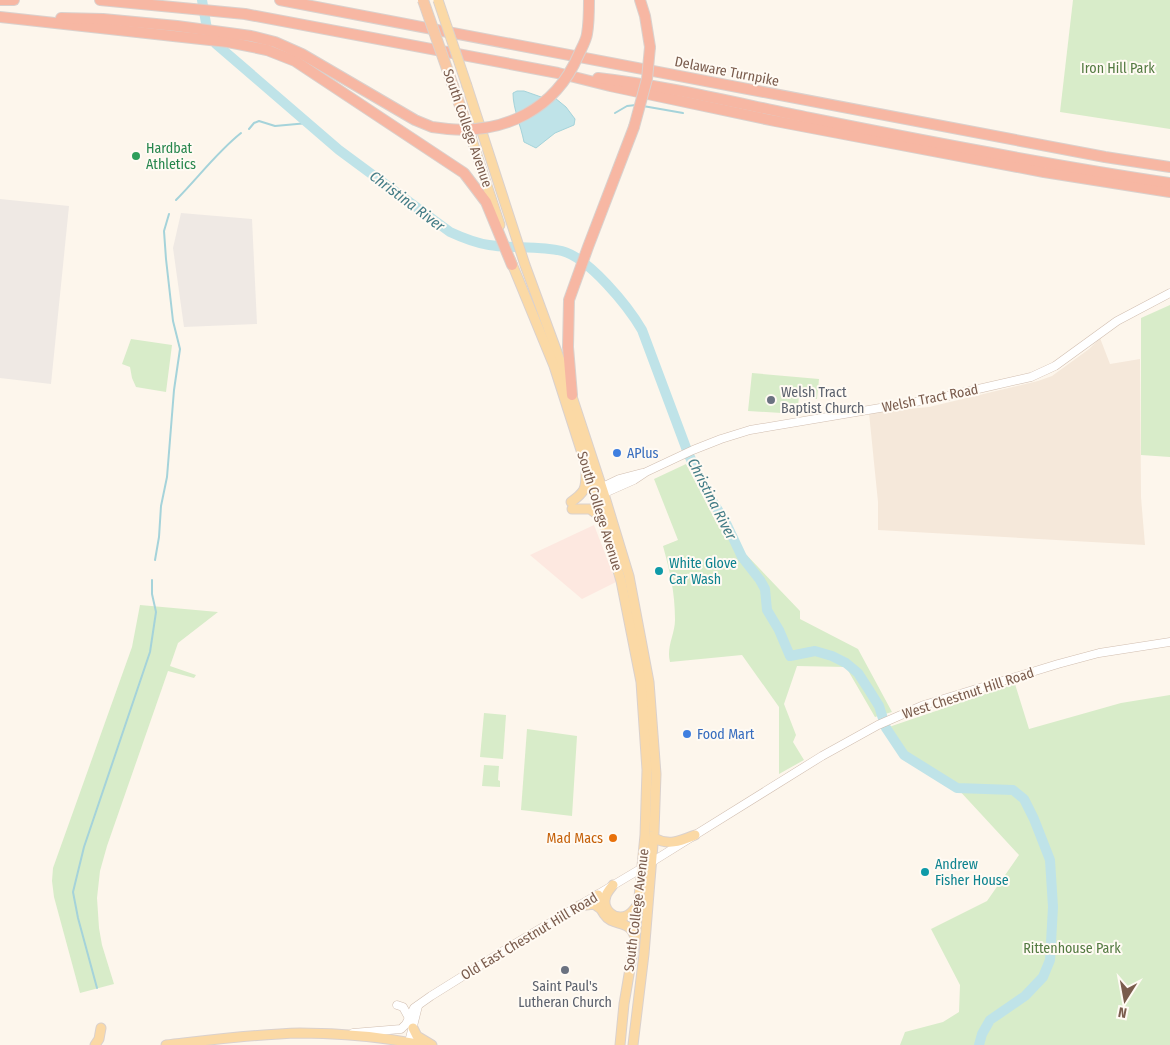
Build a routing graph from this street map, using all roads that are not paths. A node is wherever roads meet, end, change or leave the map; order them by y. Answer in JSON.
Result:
{"nodes":[{"id":1,"x":0,"y":0,"type":"edge"},
{"id":2,"x":14,"y":0,"type":"edge"},
{"id":3,"x":100,"y":0,"type":"edge"},
{"id":4,"x":280,"y":0,"type":"edge"},
{"id":5,"x":423,"y":0,"type":"edge"},
{"id":6,"x":438,"y":0,"type":"edge"},
{"id":7,"x":589,"y":0,"type":"edge"},
{"id":8,"x":640,"y":0,"type":"edge"},
{"id":9,"x":0,"y":17,"type":"edge"},
{"id":10,"x":299,"y":58,"type":"junction"},
{"id":11,"x":558,"y":73,"type":"junction"},
{"id":12,"x":471,"y":137,"type":"joint"},
{"id":13,"x":1170,"y":166,"type":"edge"},
{"id":14,"x":1170,"y":183,"type":"edge"},
{"id":15,"x":1170,"y":192,"type":"edge"},
{"id":16,"x":501,"y":235,"type":"junction"},
{"id":17,"x":512,"y":265,"type":"joint"},
{"id":18,"x":1170,"y":293,"type":"edge"},
{"id":19,"x":572,"y":395,"type":"junction"},
{"id":20,"x":586,"y":467,"type":"junction"},
{"id":21,"x":599,"y":492,"type":"junction"},
{"id":22,"x":602,"y":518,"type":"junction"},
{"id":23,"x":1170,"y":642,"type":"edge"},
{"id":24,"x":695,"y":835,"type":"junction"},
{"id":25,"x":654,"y":838,"type":"junction"},
{"id":26,"x":653,"y":862,"type":"junction"},
{"id":27,"x":642,"y":868,"type":"junction"},
{"id":28,"x":613,"y":885,"type":"junction"},
{"id":29,"x":598,"y":895,"type":"junction"},
{"id":30,"x":639,"y":903,"type":"junction"},
{"id":31,"x":579,"y":906,"type":"junction"},
{"id":32,"x":601,"y":909,"type":"junction"},
{"id":33,"x":635,"y":939,"type":"junction"},
{"id":34,"x":439,"y":991,"type":"junction"},
{"id":35,"x":438,"y":1003,"type":"dead end"},
{"id":36,"x":397,"y":1005,"type":"dead end"},
{"id":37,"x":418,"y":1006,"type":"junction"},
{"id":38,"x":409,"y":1018,"type":"junction"},
{"id":39,"x":101,"y":1028,"type":"dead end"},
{"id":40,"x":413,"y":1028,"type":"junction"},
{"id":41,"x":341,"y":1034,"type":"junction"},
{"id":42,"x":408,"y":1044,"type":"edge"},
{"id":43,"x":95,"y":1045,"type":"edge"},
{"id":44,"x":166,"y":1045,"type":"edge"},
{"id":45,"x":423,"y":1045,"type":"edge"},
{"id":46,"x":432,"y":1045,"type":"edge"},
{"id":47,"x":620,"y":1045,"type":"edge"},
{"id":48,"x":633,"y":1045,"type":"edge"}],
"edges":[{"from":1,"to":2,"type":"highway"},
{"from":3,"to":11,"type":"highway"},
{"from":4,"to":13,"type":"highway","name":"Delaware Turnpike"},
{"from":5,"to":12,"type":"highway","name":"South College Avenue","bridge":true},
{"from":6,"to":19,"type":"main road","name":"South College Avenue","bridge":true},
{"from":7,"to":10,"type":"highway","bridge":true},
{"from":8,"to":19,"type":"highway","bridge":true},
{"from":9,"to":10,"type":"highway"},
{"from":10,"to":16,"type":"highway"},
{"from":11,"to":14,"type":"highway"},
{"from":11,"to":15,"type":"highway"},
{"from":12,"to":16,"type":"main road","name":"South College Avenue"},
{"from":16,"to":17,"type":"highway"},
{"from":17,"to":20,"type":"main road","name":"South College Avenue"},
{"from":18,"to":21,"type":"street","name":"Welsh Tract Road"},
{"from":19,"to":21,"type":"main road","name":"South College Avenue"},
{"from":20,"to":21,"type":"main road","name":"South College Avenue"},
{"from":20,"to":22,"type":"main road"},
{"from":21,"to":22,"type":"main road","name":"South College Avenue"},
{"from":21,"to":25,"type":"main road","name":"South College Avenue"},
{"from":22,"to":27,"type":"main road","name":"South College Avenue"},
{"from":23,"to":24,"type":"street","name":"West Chestnut Hill Road"},
{"from":24,"to":25,"type":"main road"},
{"from":24,"to":26,"type":"street","name":"West Chestnut Hill Road"},
{"from":25,"to":26,"type":"main road","name":"South College Avenue"},
{"from":26,"to":27,"type":"street","name":"Old East Chestnut Hill Road"},
{"from":26,"to":48,"type":"main road","name":"South College Avenue"},
{"from":27,"to":28,"type":"street","name":"Old East Chestnut Hill Road"},
{"from":27,"to":30,"type":"main road","name":"South College Avenue"},
{"from":28,"to":29,"type":"street","name":"Old East Chestnut Hill Road"},
{"from":28,"to":30,"type":"main road"},
{"from":29,"to":31,"type":"street","name":"Old East Chestnut Hill Road"},
{"from":29,"to":32,"type":"main road"},
{"from":30,"to":33,"type":"main road","name":"South College Avenue"},
{"from":31,"to":32,"type":"main road"},
{"from":31,"to":34,"type":"street","name":"Old East Chestnut Hill Road"},
{"from":32,"to":33,"type":"main road"},
{"from":33,"to":47,"type":"main road","name":"South College Avenue"},
{"from":34,"to":35,"type":"street"},
{"from":34,"to":37,"type":"street","name":"Old East Chestnut Hill Road"},
{"from":36,"to":38,"type":"street"},
{"from":37,"to":38,"type":"street","name":"Old East Chestnut Hill Road"},
{"from":37,"to":40,"type":"street"},
{"from":38,"to":41,"type":"street","name":"Old East Chestnut Hill Road"},
{"from":39,"to":43,"type":"main road"},
{"from":40,"to":42,"type":"street"},
{"from":40,"to":46,"type":"main road"},
{"from":41,"to":42,"type":"main road"},
{"from":41,"to":44,"type":"main road"},
{"from":42,"to":45,"type":"main road"}]}
